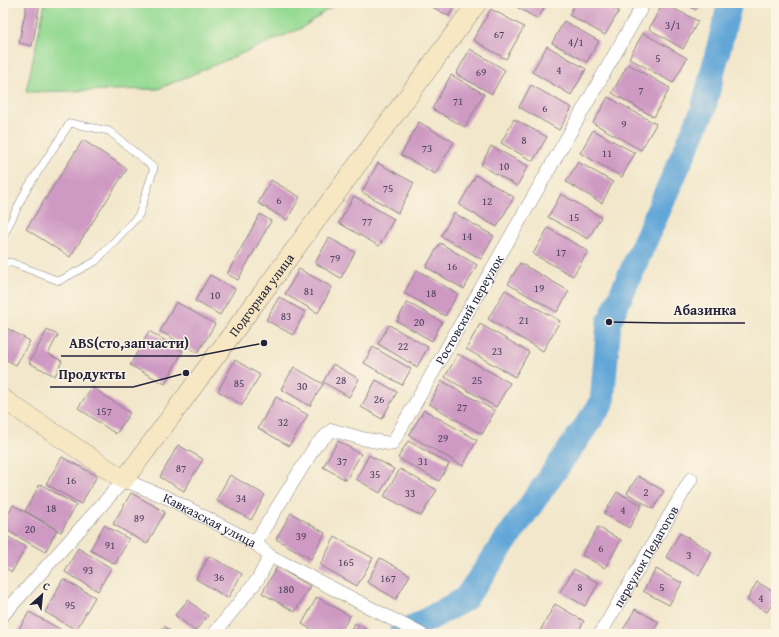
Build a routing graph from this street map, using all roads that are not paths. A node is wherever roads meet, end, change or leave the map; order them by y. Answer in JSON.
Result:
{"nodes":[{"id":1,"x":477,"y":3,"type":"edge"},
{"id":2,"x":644,"y":3,"type":"edge"},
{"id":3,"x":3,"y":236,"type":"edge"},
{"id":4,"x":3,"y":263,"type":"edge"},
{"id":5,"x":3,"y":399,"type":"edge"},
{"id":6,"x":691,"y":479,"type":"dead end"},
{"id":7,"x":124,"y":480,"type":"junction"},
{"id":8,"x":256,"y":543,"type":"junction"},
{"id":9,"x":270,"y":556,"type":"junction"},
{"id":10,"x":3,"y":615,"type":"edge"},
{"id":11,"x":214,"y":634,"type":"edge"},
{"id":12,"x":421,"y":634,"type":"edge"},
{"id":13,"x":600,"y":634,"type":"edge"}],
"edges":[{"from":1,"to":7,"type":"main road","name":"Подгорная улица"},
{"from":2,"to":8,"type":"street","name":"Ростовский переулок"},
{"from":3,"to":4,"type":"lane"},
{"from":5,"to":7,"type":"main road","name":"Кавказская улица"},
{"from":6,"to":13,"type":"street","name":"переулок Педагогов"},
{"from":7,"to":8,"type":"street","name":"Кавказская улица"},
{"from":7,"to":10,"type":"street","name":"Подгорная улица"},
{"from":8,"to":9,"type":"street","name":"Кавказская улица"},
{"from":9,"to":11,"type":"street"},
{"from":9,"to":12,"type":"street","name":"Кавказская улица"}]}
